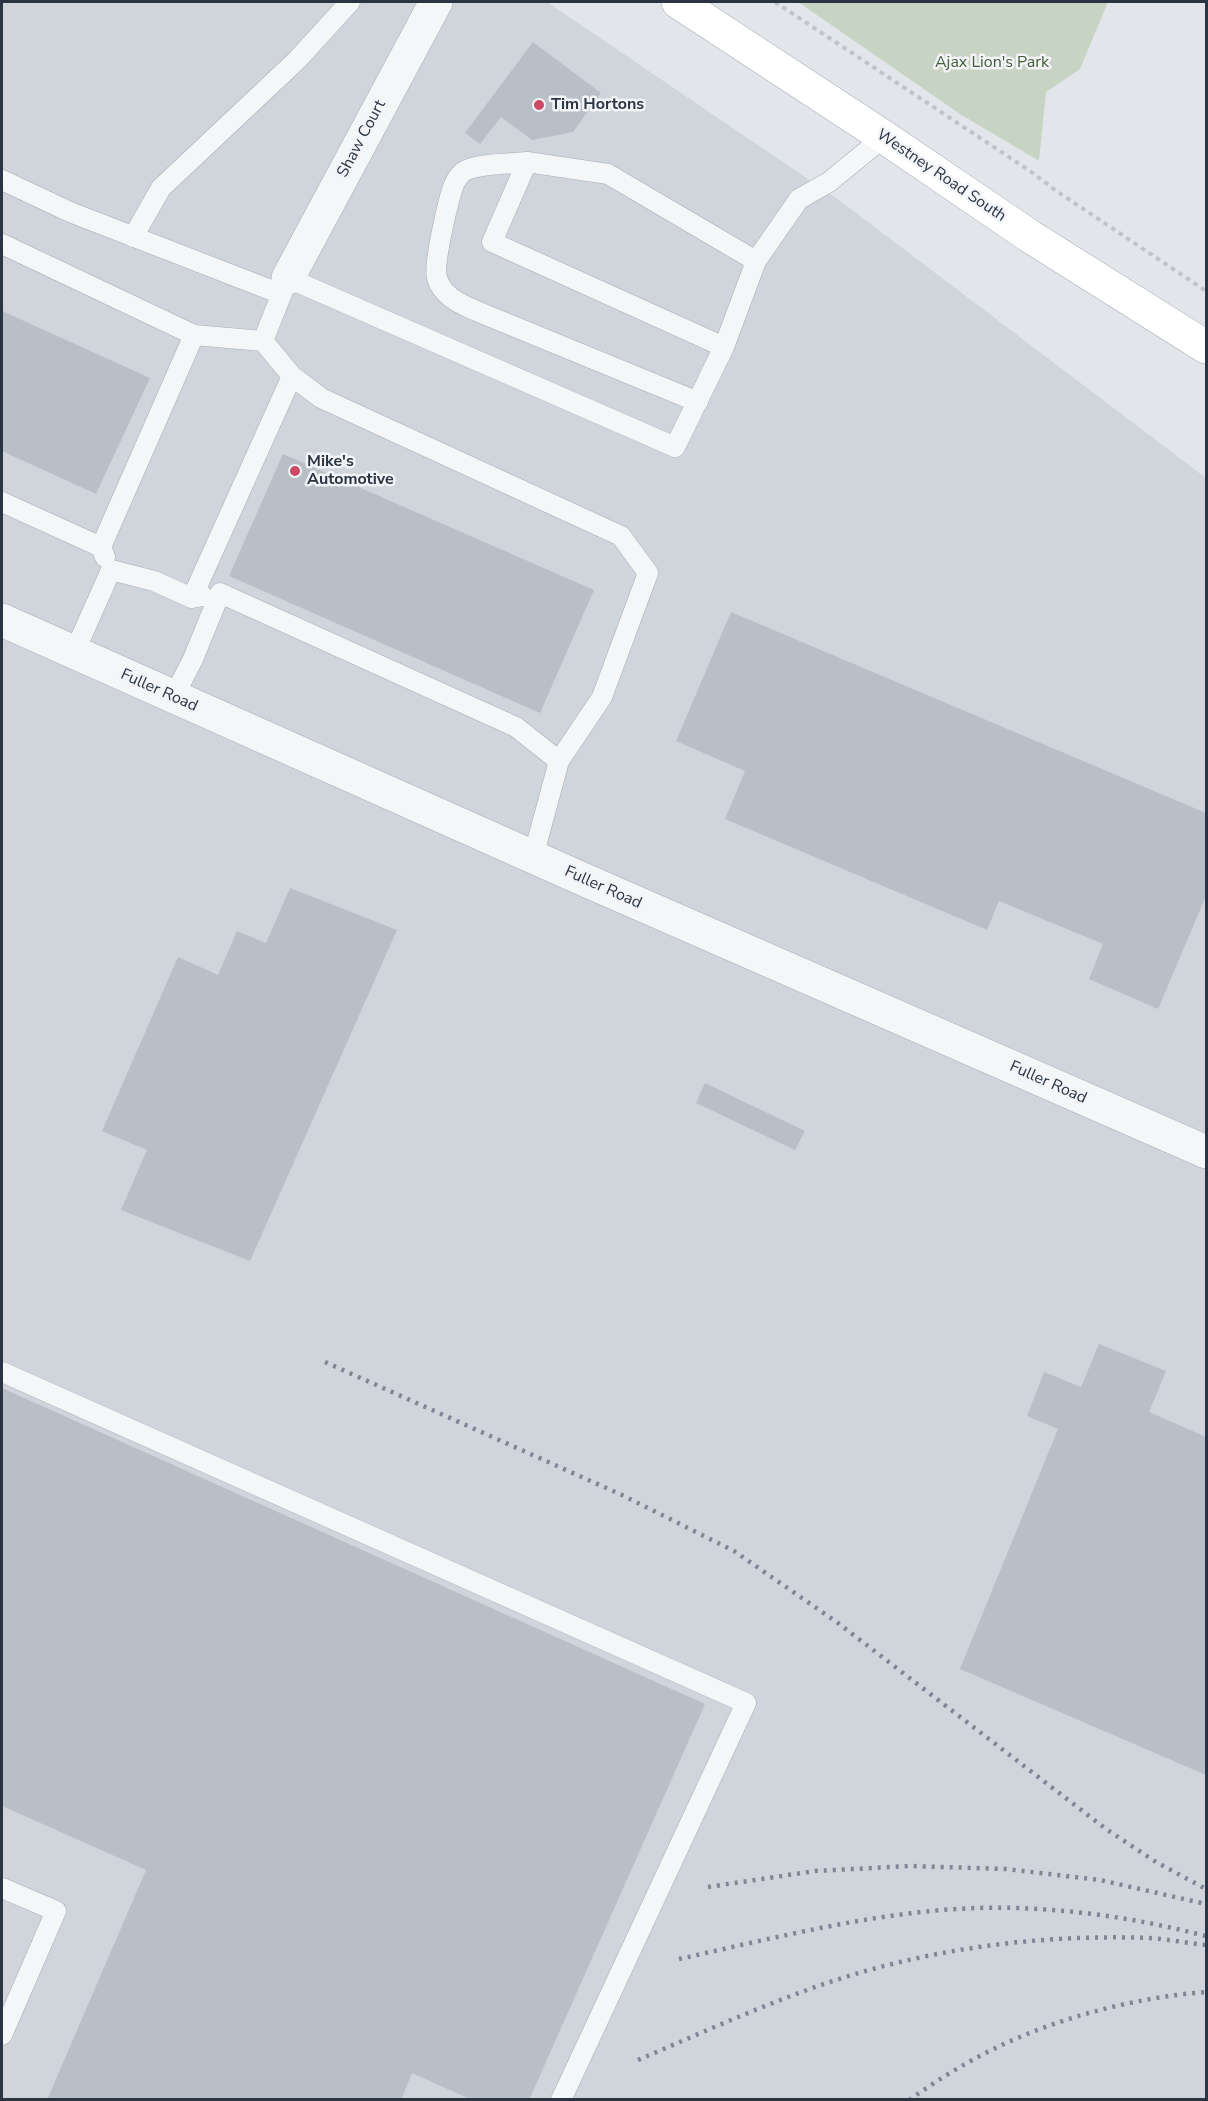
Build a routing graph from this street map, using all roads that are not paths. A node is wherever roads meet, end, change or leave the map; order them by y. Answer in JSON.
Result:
{"nodes":[{"id":1,"x":350,"y":2,"type":"edge"},
{"id":2,"x":436,"y":2,"type":"edge"},
{"id":3,"x":678,"y":2,"type":"edge"},
{"id":4,"x":884,"y":137,"type":"junction"},
{"id":5,"x":527,"y":162,"type":"junction"},
{"id":6,"x":2,"y":180,"type":"edge"},
{"id":7,"x":133,"y":237,"type":"junction"},
{"id":8,"x":2,"y":244,"type":"edge"},
{"id":9,"x":756,"y":261,"type":"junction"},
{"id":10,"x":284,"y":286,"type":"junction"},
{"id":11,"x":194,"y":335,"type":"junction"},
{"id":12,"x":263,"y":341,"type":"junction"},
{"id":13,"x":724,"y":346,"type":"junction"},
{"id":14,"x":1206,"y":347,"type":"edge"},
{"id":15,"x":292,"y":376,"type":"junction"},
{"id":16,"x":698,"y":402,"type":"junction"},
{"id":17,"x":2,"y":502,"type":"edge"},
{"id":18,"x":101,"y":547,"type":"junction"},
{"id":19,"x":111,"y":570,"type":"junction"},
{"id":20,"x":220,"y":593,"type":"junction"},
{"id":21,"x":192,"y":598,"type":"junction"},
{"id":22,"x":2,"y":620,"type":"edge"},
{"id":23,"x":74,"y":652,"type":"junction"},
{"id":24,"x":173,"y":698,"type":"junction"},
{"id":25,"x":559,"y":761,"type":"junction"},
{"id":26,"x":533,"y":857,"type":"junction"},
{"id":27,"x":1206,"y":1152,"type":"edge"},
{"id":28,"x":2,"y":1372,"type":"edge"},
{"id":29,"x":2,"y":1888,"type":"edge"},
{"id":30,"x":2,"y":2036,"type":"edge"},
{"id":31,"x":561,"y":2100,"type":"edge"}],
"edges":[{"from":1,"to":7,"type":"lane"},
{"from":2,"to":10,"type":"street","name":"Shaw Court"},
{"from":3,"to":4,"type":"main road","name":"Westney Road South"},
{"from":4,"to":9,"type":"lane"},
{"from":4,"to":14,"type":"main road","name":"Westney Road South"},
{"from":5,"to":9,"type":"lane"},
{"from":5,"to":13,"type":"lane"},
{"from":5,"to":16,"type":"lane"},
{"from":6,"to":7,"type":"lane"},
{"from":7,"to":10,"type":"lane"},
{"from":8,"to":11,"type":"lane"},
{"from":9,"to":13,"type":"lane"},
{"from":10,"to":12,"type":"lane"},
{"from":10,"to":16,"type":"lane"},
{"from":11,"to":12,"type":"lane"},
{"from":11,"to":18,"type":"lane"},
{"from":12,"to":15,"type":"lane"},
{"from":13,"to":16,"type":"lane"},
{"from":15,"to":21,"type":"lane"},
{"from":15,"to":25,"type":"lane"},
{"from":17,"to":18,"type":"lane"},
{"from":18,"to":19,"type":"lane"},
{"from":19,"to":21,"type":"lane"},
{"from":19,"to":23,"type":"lane"},
{"from":20,"to":21,"type":"lane"},
{"from":20,"to":24,"type":"lane"},
{"from":20,"to":25,"type":"lane"},
{"from":22,"to":23,"type":"street","name":"Fuller Road"},
{"from":23,"to":24,"type":"street","name":"Fuller Road"},
{"from":24,"to":26,"type":"street","name":"Fuller Road"},
{"from":25,"to":26,"type":"lane"},
{"from":26,"to":27,"type":"street","name":"Fuller Road"},
{"from":28,"to":31,"type":"lane"},
{"from":29,"to":30,"type":"lane"}]}
